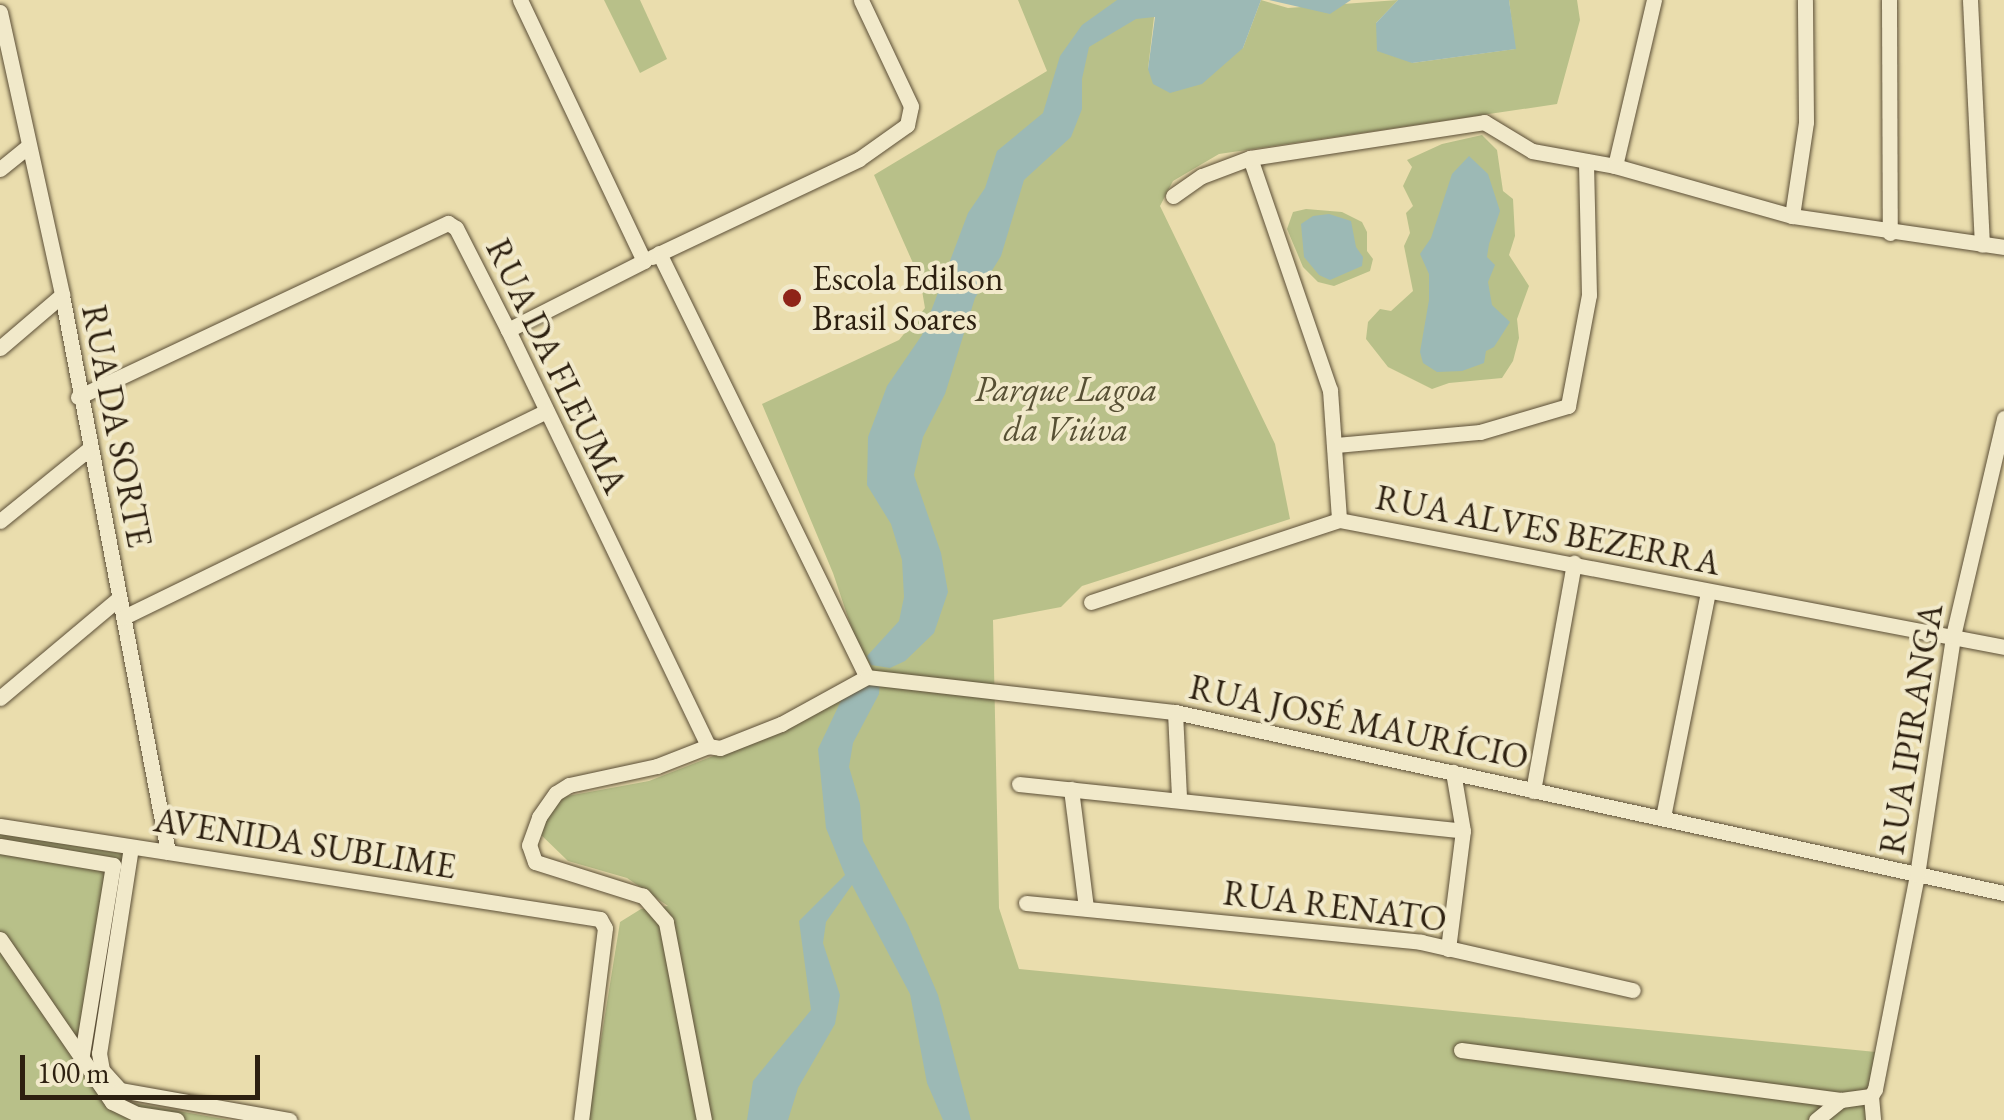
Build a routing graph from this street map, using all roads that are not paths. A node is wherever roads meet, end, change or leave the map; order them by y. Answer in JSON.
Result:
{"nodes":[{"id":1,"x":520,"y":0,"type":"edge"},
{"id":2,"x":861,"y":0,"type":"edge"},
{"id":3,"x":1654,"y":0,"type":"edge"},
{"id":4,"x":1804,"y":0,"type":"edge"},
{"id":5,"x":1888,"y":0,"type":"edge"},
{"id":6,"x":1970,"y":0,"type":"edge"},
{"id":7,"x":0,"y":12,"type":"edge"},
{"id":8,"x":28,"y":146,"type":"junction"},
{"id":9,"x":1250,"y":158,"type":"junction"},
{"id":10,"x":1586,"y":160,"type":"junction"},
{"id":11,"x":1616,"y":166,"type":"junction"},
{"id":12,"x":0,"y":169,"type":"edge"},
{"id":13,"x":1173,"y":196,"type":"dead end"},
{"id":14,"x":1792,"y":216,"type":"junction"},
{"id":15,"x":1890,"y":233,"type":"junction"},
{"id":16,"x":1982,"y":245,"type":"junction"},
{"id":17,"x":2004,"y":247,"type":"edge"},
{"id":18,"x":651,"y":257,"type":"junction"},
{"id":19,"x":62,"y":296,"type":"junction"},
{"id":20,"x":508,"y":330,"type":"junction"},
{"id":21,"x":0,"y":348,"type":"edge"},
{"id":22,"x":78,"y":397,"type":"junction"},
{"id":23,"x":546,"y":412,"type":"junction"},
{"id":24,"x":2004,"y":418,"type":"edge"},
{"id":25,"x":1336,"y":445,"type":"junction"},
{"id":26,"x":90,"y":448,"type":"junction"},
{"id":27,"x":1339,"y":520,"type":"junction"},
{"id":28,"x":0,"y":521,"type":"edge"},
{"id":29,"x":1574,"y":563,"type":"junction"},
{"id":30,"x":1708,"y":592,"type":"junction"},
{"id":31,"x":119,"y":598,"type":"junction"},
{"id":32,"x":1091,"y":602,"type":"dead end"},
{"id":33,"x":124,"y":617,"type":"junction"},
{"id":34,"x":1953,"y":636,"type":"junction"},
{"id":35,"x":2004,"y":647,"type":"edge"},
{"id":36,"x":867,"y":677,"type":"junction"},
{"id":37,"x":0,"y":698,"type":"edge"},
{"id":38,"x":1175,"y":712,"type":"junction"},
{"id":39,"x":708,"y":746,"type":"junction"},
{"id":40,"x":1453,"y":772,"type":"junction"},
{"id":41,"x":1019,"y":784,"type":"dead end"},
{"id":42,"x":1071,"y":789,"type":"junction"},
{"id":43,"x":1533,"y":791,"type":"junction"},
{"id":44,"x":1178,"y":798,"type":"junction"},
{"id":45,"x":1663,"y":817,"type":"junction"},
{"id":46,"x":0,"y":826,"type":"edge"},
{"id":47,"x":1463,"y":831,"type":"junction"},
{"id":48,"x":0,"y":846,"type":"edge"},
{"id":49,"x":132,"y":847,"type":"junction"},
{"id":50,"x":168,"y":852,"type":"junction"},
{"id":51,"x":1918,"y":875,"type":"junction"},
{"id":52,"x":2004,"y":894,"type":"edge"},
{"id":53,"x":1026,"y":902,"type":"dead end"},
{"id":54,"x":1086,"y":908,"type":"junction"},
{"id":55,"x":0,"y":939,"type":"edge"},
{"id":56,"x":1448,"y":949,"type":"junction"},
{"id":57,"x":1633,"y":990,"type":"dead end"},
{"id":58,"x":1461,"y":1050,"type":"dead end"},
{"id":59,"x":82,"y":1060,"type":"junction"},
{"id":60,"x":1871,"y":1096,"type":"junction"},
{"id":61,"x":1841,"y":1100,"type":"junction"},
{"id":62,"x":177,"y":1120,"type":"edge"},
{"id":63,"x":288,"y":1120,"type":"edge"},
{"id":64,"x":581,"y":1120,"type":"edge"},
{"id":65,"x":704,"y":1120,"type":"edge"},
{"id":66,"x":1816,"y":1120,"type":"edge"},
{"id":67,"x":1873,"y":1120,"type":"edge"}],
"edges":[{"from":1,"to":18,"type":"street"},
{"from":2,"to":18,"type":"street"},
{"from":3,"to":11,"type":"street"},
{"from":4,"to":14,"type":"street"},
{"from":5,"to":15,"type":"street"},
{"from":6,"to":16,"type":"street"},
{"from":7,"to":8,"type":"street","name":"RUA DA SORTE"},
{"from":8,"to":12,"type":"street"},
{"from":8,"to":19,"type":"street","name":"RUA DA SORTE"},
{"from":9,"to":10,"type":"street"},
{"from":9,"to":13,"type":"street"},
{"from":9,"to":25,"type":"street"},
{"from":10,"to":11,"type":"street"},
{"from":10,"to":25,"type":"street"},
{"from":11,"to":14,"type":"street"},
{"from":14,"to":15,"type":"street"},
{"from":15,"to":16,"type":"street"},
{"from":16,"to":17,"type":"street"},
{"from":18,"to":20,"type":"street"},
{"from":18,"to":36,"type":"street"},
{"from":19,"to":21,"type":"street"},
{"from":19,"to":22,"type":"street","name":"RUA DA SORTE"},
{"from":20,"to":22,"type":"street","name":"RUA DA FLEUMA"},
{"from":20,"to":23,"type":"street","name":"RUA DA FLEUMA"},
{"from":22,"to":26,"type":"street","name":"RUA DA SORTE"},
{"from":23,"to":33,"type":"street"},
{"from":23,"to":39,"type":"street","name":"RUA DA FLEUMA"},
{"from":24,"to":34,"type":"street","name":"RUA IPIRANGA"},
{"from":25,"to":27,"type":"street"},
{"from":26,"to":28,"type":"street"},
{"from":26,"to":31,"type":"street","name":"RUA DA SORTE"},
{"from":27,"to":29,"type":"street","name":"RUA ALVES BEZERRA"},
{"from":27,"to":32,"type":"street","name":"RUA ALVES BEZERRA"},
{"from":29,"to":30,"type":"street","name":"RUA ALVES BEZERRA"},
{"from":29,"to":43,"type":"street"},
{"from":30,"to":34,"type":"street","name":"RUA ALVES BEZERRA"},
{"from":30,"to":45,"type":"street"},
{"from":31,"to":33,"type":"street","name":"RUA DA SORTE"},
{"from":31,"to":37,"type":"street"},
{"from":33,"to":50,"type":"street","name":"RUA DA SORTE"},
{"from":34,"to":35,"type":"street","name":"RUA ALVES BEZERRA"},
{"from":34,"to":51,"type":"street","name":"RUA IPIRANGA"},
{"from":36,"to":38,"type":"street","name":"RUA JOSÉ MAURÍCIO"},
{"from":36,"to":39,"type":"street"},
{"from":38,"to":40,"type":"street","name":"RUA JOSÉ MAURÍCIO"},
{"from":38,"to":44,"type":"street"},
{"from":39,"to":65,"type":"street"},
{"from":40,"to":43,"type":"street","name":"RUA JOSÉ MAURÍCIO"},
{"from":40,"to":47,"type":"street"},
{"from":41,"to":42,"type":"street"},
{"from":42,"to":44,"type":"street"},
{"from":42,"to":54,"type":"street"},
{"from":43,"to":45,"type":"street","name":"RUA JOSÉ MAURÍCIO"},
{"from":44,"to":47,"type":"street"},
{"from":45,"to":51,"type":"street","name":"RUA JOSÉ MAURÍCIO"},
{"from":46,"to":49,"type":"street","name":"AVENIDA SUBLIME"},
{"from":47,"to":56,"type":"street"},
{"from":48,"to":59,"type":"street"},
{"from":49,"to":50,"type":"street","name":"AVENIDA SUBLIME"},
{"from":49,"to":63,"type":"street"},
{"from":50,"to":64,"type":"street","name":"AVENIDA SUBLIME"},
{"from":51,"to":52,"type":"street","name":"RUA JOSÉ MAURÍCIO"},
{"from":51,"to":60,"type":"street","name":"RUA IPIRANGA"},
{"from":53,"to":54,"type":"street","name":"RUA RENATO"},
{"from":54,"to":56,"type":"street","name":"RUA RENATO"},
{"from":55,"to":59,"type":"street"},
{"from":56,"to":57,"type":"street","name":"RUA RENATO"},
{"from":58,"to":61,"type":"street"},
{"from":59,"to":62,"type":"street"},
{"from":60,"to":61,"type":"street"},
{"from":60,"to":67,"type":"street","name":"RUA IPIRANGA"},
{"from":61,"to":66,"type":"street"}]}
